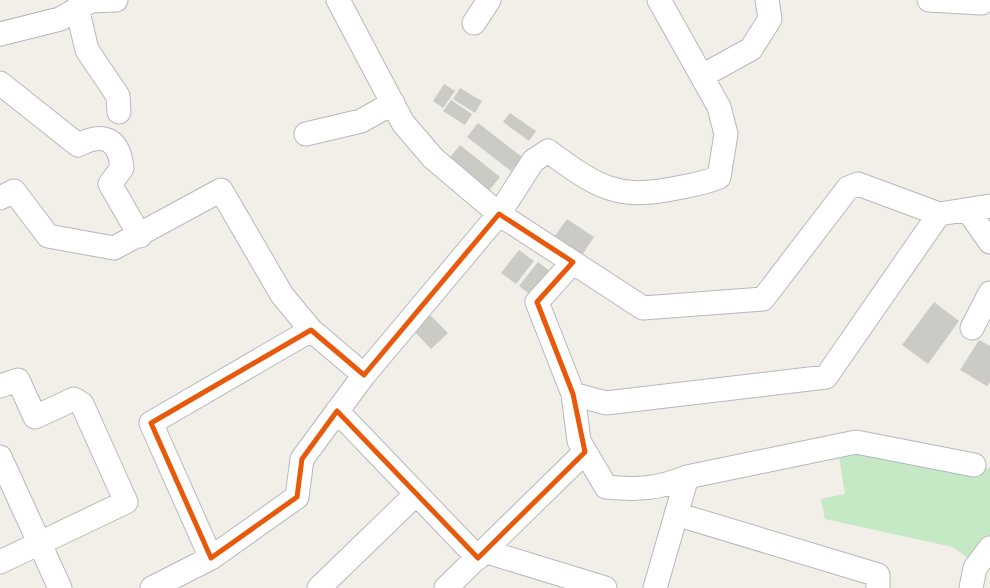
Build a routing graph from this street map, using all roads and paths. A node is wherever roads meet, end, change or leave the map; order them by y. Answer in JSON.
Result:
{"nodes":[{"id":1,"x":116,"y":0,"type":"edge"},
{"id":2,"x":338,"y":0,"type":"edge"},
{"id":3,"x":489,"y":0,"type":"edge"},
{"id":4,"x":659,"y":0,"type":"edge"},
{"id":5,"x":767,"y":0,"type":"edge"},
{"id":6,"x":929,"y":0,"type":"edge"},
{"id":7,"x":982,"y":3,"type":"dead end"},
{"id":8,"x":78,"y":8,"type":"junction"},
{"id":9,"x":474,"y":23,"type":"dead end"},
{"id":10,"x":0,"y":34,"type":"edge"},
{"id":11,"x":702,"y":76,"type":"junction"},
{"id":12,"x":0,"y":83,"type":"edge"},
{"id":13,"x":393,"y":103,"type":"junction"},
{"id":14,"x":119,"y":112,"type":"dead end"},
{"id":15,"x":306,"y":134,"type":"dead end"},
{"id":16,"x":0,"y":198,"type":"edge"},
{"id":17,"x":980,"y":209,"type":"edge"},
{"id":18,"x":499,"y":214,"type":"junction"},
{"id":19,"x":939,"y":214,"type":"junction"},
{"id":20,"x":140,"y":236,"type":"junction"},
{"id":21,"x":990,"y":242,"type":"edge"},
{"id":22,"x":573,"y":261,"type":"junction"},
{"id":23,"x":990,"y":293,"type":"edge"},
{"id":24,"x":972,"y":328,"type":"dead end"},
{"id":25,"x":311,"y":330,"type":"junction"},
{"id":26,"x":364,"y":375,"type":"junction"},
{"id":27,"x":0,"y":386,"type":"edge"},
{"id":28,"x":573,"y":394,"type":"junction"},
{"id":29,"x":337,"y":411,"type":"junction"},
{"id":30,"x":585,"y":452,"type":"junction"},
{"id":31,"x":0,"y":457,"type":"edge"},
{"id":32,"x":974,"y":465,"type":"dead end"},
{"id":33,"x":687,"y":477,"type":"junction"},
{"id":34,"x":416,"y":495,"type":"junction"},
{"id":35,"x":676,"y":514,"type":"junction"},
{"id":36,"x":39,"y":543,"type":"junction"},
{"id":37,"x":990,"y":548,"type":"edge"},
{"id":38,"x":481,"y":555,"type":"junction"},
{"id":39,"x":211,"y":558,"type":"junction"},
{"id":40,"x":0,"y":562,"type":"edge"},
{"id":41,"x":60,"y":588,"type":"edge"},
{"id":42,"x":152,"y":588,"type":"edge"},
{"id":43,"x":319,"y":588,"type":"edge"},
{"id":44,"x":446,"y":588,"type":"edge"},
{"id":45,"x":605,"y":588,"type":"edge"},
{"id":46,"x":654,"y":588,"type":"edge"},
{"id":47,"x":878,"y":588,"type":"edge"},
{"id":48,"x":971,"y":588,"type":"edge"}],
"edges":[{"from":1,"to":8,"type":"street"},
{"from":2,"to":13,"type":"street"},
{"from":3,"to":9,"type":"street"},
{"from":4,"to":11,"type":"street"},
{"from":5,"to":11,"type":"street"},
{"from":6,"to":7,"type":"street"},
{"from":8,"to":10,"type":"street"},
{"from":8,"to":14,"type":"street"},
{"from":11,"to":18,"type":"street"},
{"from":12,"to":20,"type":"street"},
{"from":13,"to":15,"type":"street"},
{"from":13,"to":18,"type":"street"},
{"from":16,"to":20,"type":"street"},
{"from":17,"to":19,"type":"street"},
{"from":17,"to":21,"type":"street"},
{"from":18,"to":22,"type":"street"},
{"from":18,"to":26,"type":"street"},
{"from":19,"to":22,"type":"street"},
{"from":19,"to":28,"type":"street"},
{"from":20,"to":25,"type":"street"},
{"from":22,"to":28,"type":"street"},
{"from":23,"to":24,"type":"street"},
{"from":25,"to":26,"type":"street"},
{"from":25,"to":39,"type":"street"},
{"from":26,"to":29,"type":"street"},
{"from":27,"to":36,"type":"street"},
{"from":28,"to":30,"type":"street"},
{"from":29,"to":34,"type":"street"},
{"from":29,"to":39,"type":"street"},
{"from":30,"to":33,"type":"street"},
{"from":30,"to":38,"type":"street"},
{"from":31,"to":36,"type":"street"},
{"from":32,"to":33,"type":"street"},
{"from":33,"to":35,"type":"street"},
{"from":34,"to":38,"type":"street"},
{"from":34,"to":43,"type":"street"},
{"from":35,"to":46,"type":"street"},
{"from":35,"to":47,"type":"street"},
{"from":36,"to":40,"type":"street"},
{"from":36,"to":41,"type":"street"},
{"from":37,"to":48,"type":"street"},
{"from":38,"to":44,"type":"street"},
{"from":38,"to":45,"type":"street"},
{"from":39,"to":42,"type":"street"}]}
